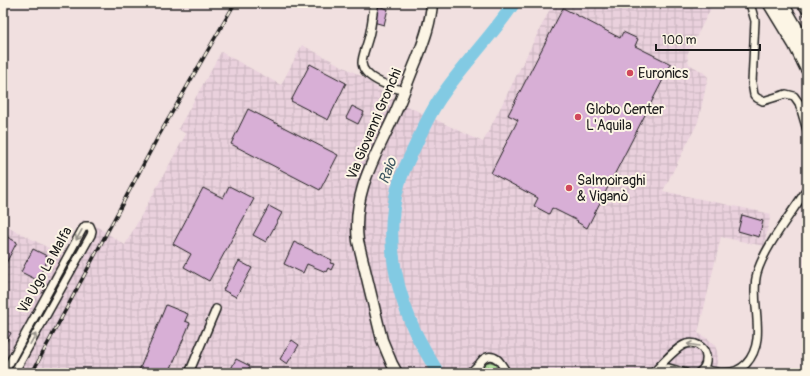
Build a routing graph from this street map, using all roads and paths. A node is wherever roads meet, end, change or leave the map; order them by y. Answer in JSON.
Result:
{"nodes":[{"id":1,"x":375,"y":3,"type":"edge"},
{"id":2,"x":432,"y":3,"type":"edge"},
{"id":3,"x":748,"y":3,"type":"edge"},
{"id":4,"x":770,"y":3,"type":"edge"},
{"id":5,"x":781,"y":3,"type":"edge"},
{"id":6,"x":801,"y":3,"type":"edge"},
{"id":7,"x":807,"y":12,"type":"edge"},
{"id":8,"x":807,"y":48,"type":"edge"},
{"id":9,"x":807,"y":68,"type":"edge"},
{"id":10,"x":404,"y":91,"type":"junction"},
{"id":11,"x":807,"y":130,"type":"edge"},
{"id":12,"x":807,"y":189,"type":"edge"},
{"id":13,"x":216,"y":309,"type":"dead end"},
{"id":14,"x":478,"y":369,"type":"edge"},
{"id":15,"x":701,"y":371,"type":"edge"},
{"id":16,"x":4,"y":373,"type":"edge"},
{"id":17,"x":14,"y":373,"type":"edge"},
{"id":18,"x":189,"y":373,"type":"edge"},
{"id":19,"x":397,"y":373,"type":"edge"},
{"id":20,"x":470,"y":373,"type":"edge"},
{"id":21,"x":507,"y":373,"type":"edge"},
{"id":22,"x":654,"y":373,"type":"edge"},
{"id":23,"x":686,"y":373,"type":"edge"}],
"edges":[{"from":1,"to":10,"type":"street"},
{"from":2,"to":10,"type":"main road","name":"Via Giovanni Gronchi"},
{"from":3,"to":11,"type":"street"},
{"from":4,"to":9,"type":"highway"},
{"from":5,"to":8,"type":"highway"},
{"from":6,"to":7,"type":"street"},
{"from":10,"to":19,"type":"main road","name":"Via Giovanni Gronchi"},
{"from":12,"to":15,"type":"street"},
{"from":13,"to":18,"type":"street"},
{"from":14,"to":20,"type":"street"},
{"from":14,"to":21,"type":"street"},
{"from":15,"to":22,"type":"street","one_way":true},
{"from":17,"to":16,"type":"street","name":"Via Ugo La Malfa","one_way":true},
{"from":22,"to":23,"type":"street"}]}
